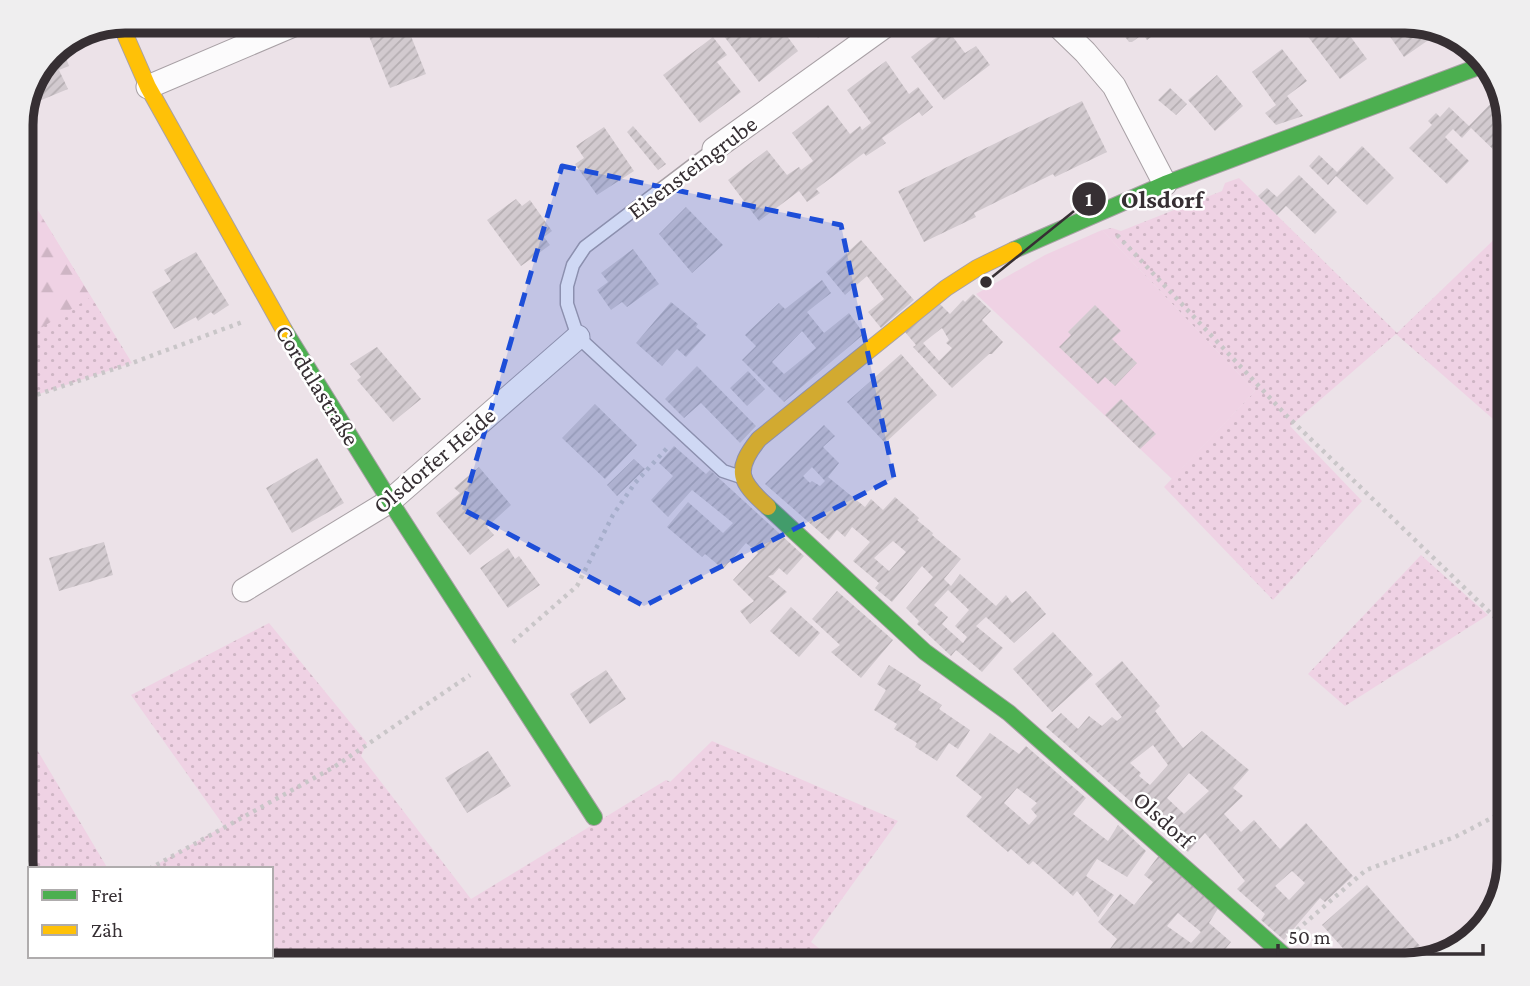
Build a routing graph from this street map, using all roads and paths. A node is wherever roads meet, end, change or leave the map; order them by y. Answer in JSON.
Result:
{"nodes":[{"id":1,"x":124,"y":33,"type":"edge"},
{"id":2,"x":275,"y":33,"type":"edge"},
{"id":3,"x":875,"y":33,"type":"edge"},
{"id":4,"x":1065,"y":33,"type":"edge"},
{"id":5,"x":1476,"y":68,"type":"edge"},
{"id":6,"x":148,"y":87,"type":"junction"},
{"id":7,"x":714,"y":149,"type":"joint"},
{"id":8,"x":1166,"y":184,"type":"junction"},
{"id":9,"x":1097,"y":214,"type":"junction"},
{"id":10,"x":272,"y":311,"type":"junction"},
{"id":11,"x":584,"y":343,"type":"junction"},
{"id":12,"x":33,"y":396,"type":"edge"},
{"id":13,"x":682,"y":433,"type":"junction"},
{"id":14,"x":741,"y":477,"type":"junction"},
{"id":15,"x":390,"y":501,"type":"junction"},
{"id":16,"x":244,"y":590,"type":"dead end"},
{"id":17,"x":1497,"y":619,"type":"edge"},
{"id":18,"x":493,"y":659,"type":"junction"},
{"id":19,"x":1497,"y":815,"type":"edge"},
{"id":20,"x":594,"y":817,"type":"dead end"},
{"id":21,"x":153,"y":867,"type":"edge"},
{"id":22,"x":1276,"y":948,"type":"junction"},
{"id":23,"x":1282,"y":953,"type":"edge"}],
"edges":[{"from":1,"to":6,"type":"street","name":"Cordulastraße"},
{"from":2,"to":6,"type":"street"},
{"from":3,"to":7,"type":"street","name":"Eisensteingrube"},
{"from":4,"to":8,"type":"street"},
{"from":5,"to":8,"type":"street"},
{"from":6,"to":10,"type":"street","name":"Cordulastraße"},
{"from":7,"to":11,"type":"lane","name":"Eisensteingrube"},
{"from":8,"to":9,"type":"street"},
{"from":9,"to":14,"type":"street"},
{"from":9,"to":17,"type":"path"},
{"from":10,"to":12,"type":"path"},
{"from":10,"to":15,"type":"street","name":"Cordulastraße"},
{"from":11,"to":13,"type":"lane"},
{"from":11,"to":15,"type":"street","name":"Olsdorfer Heide"},
{"from":13,"to":14,"type":"lane"},
{"from":13,"to":18,"type":"path"},
{"from":14,"to":22,"type":"street","name":"Olsdorf"},
{"from":15,"to":16,"type":"street","name":"Olsdorfer Heide"},
{"from":15,"to":18,"type":"street","name":"Cordulastraße"},
{"from":18,"to":20,"type":"street","name":"Cordulastraße"},
{"from":18,"to":21,"type":"path"},
{"from":19,"to":22,"type":"path"},
{"from":22,"to":23,"type":"street","name":"Olsdorf"}]}
